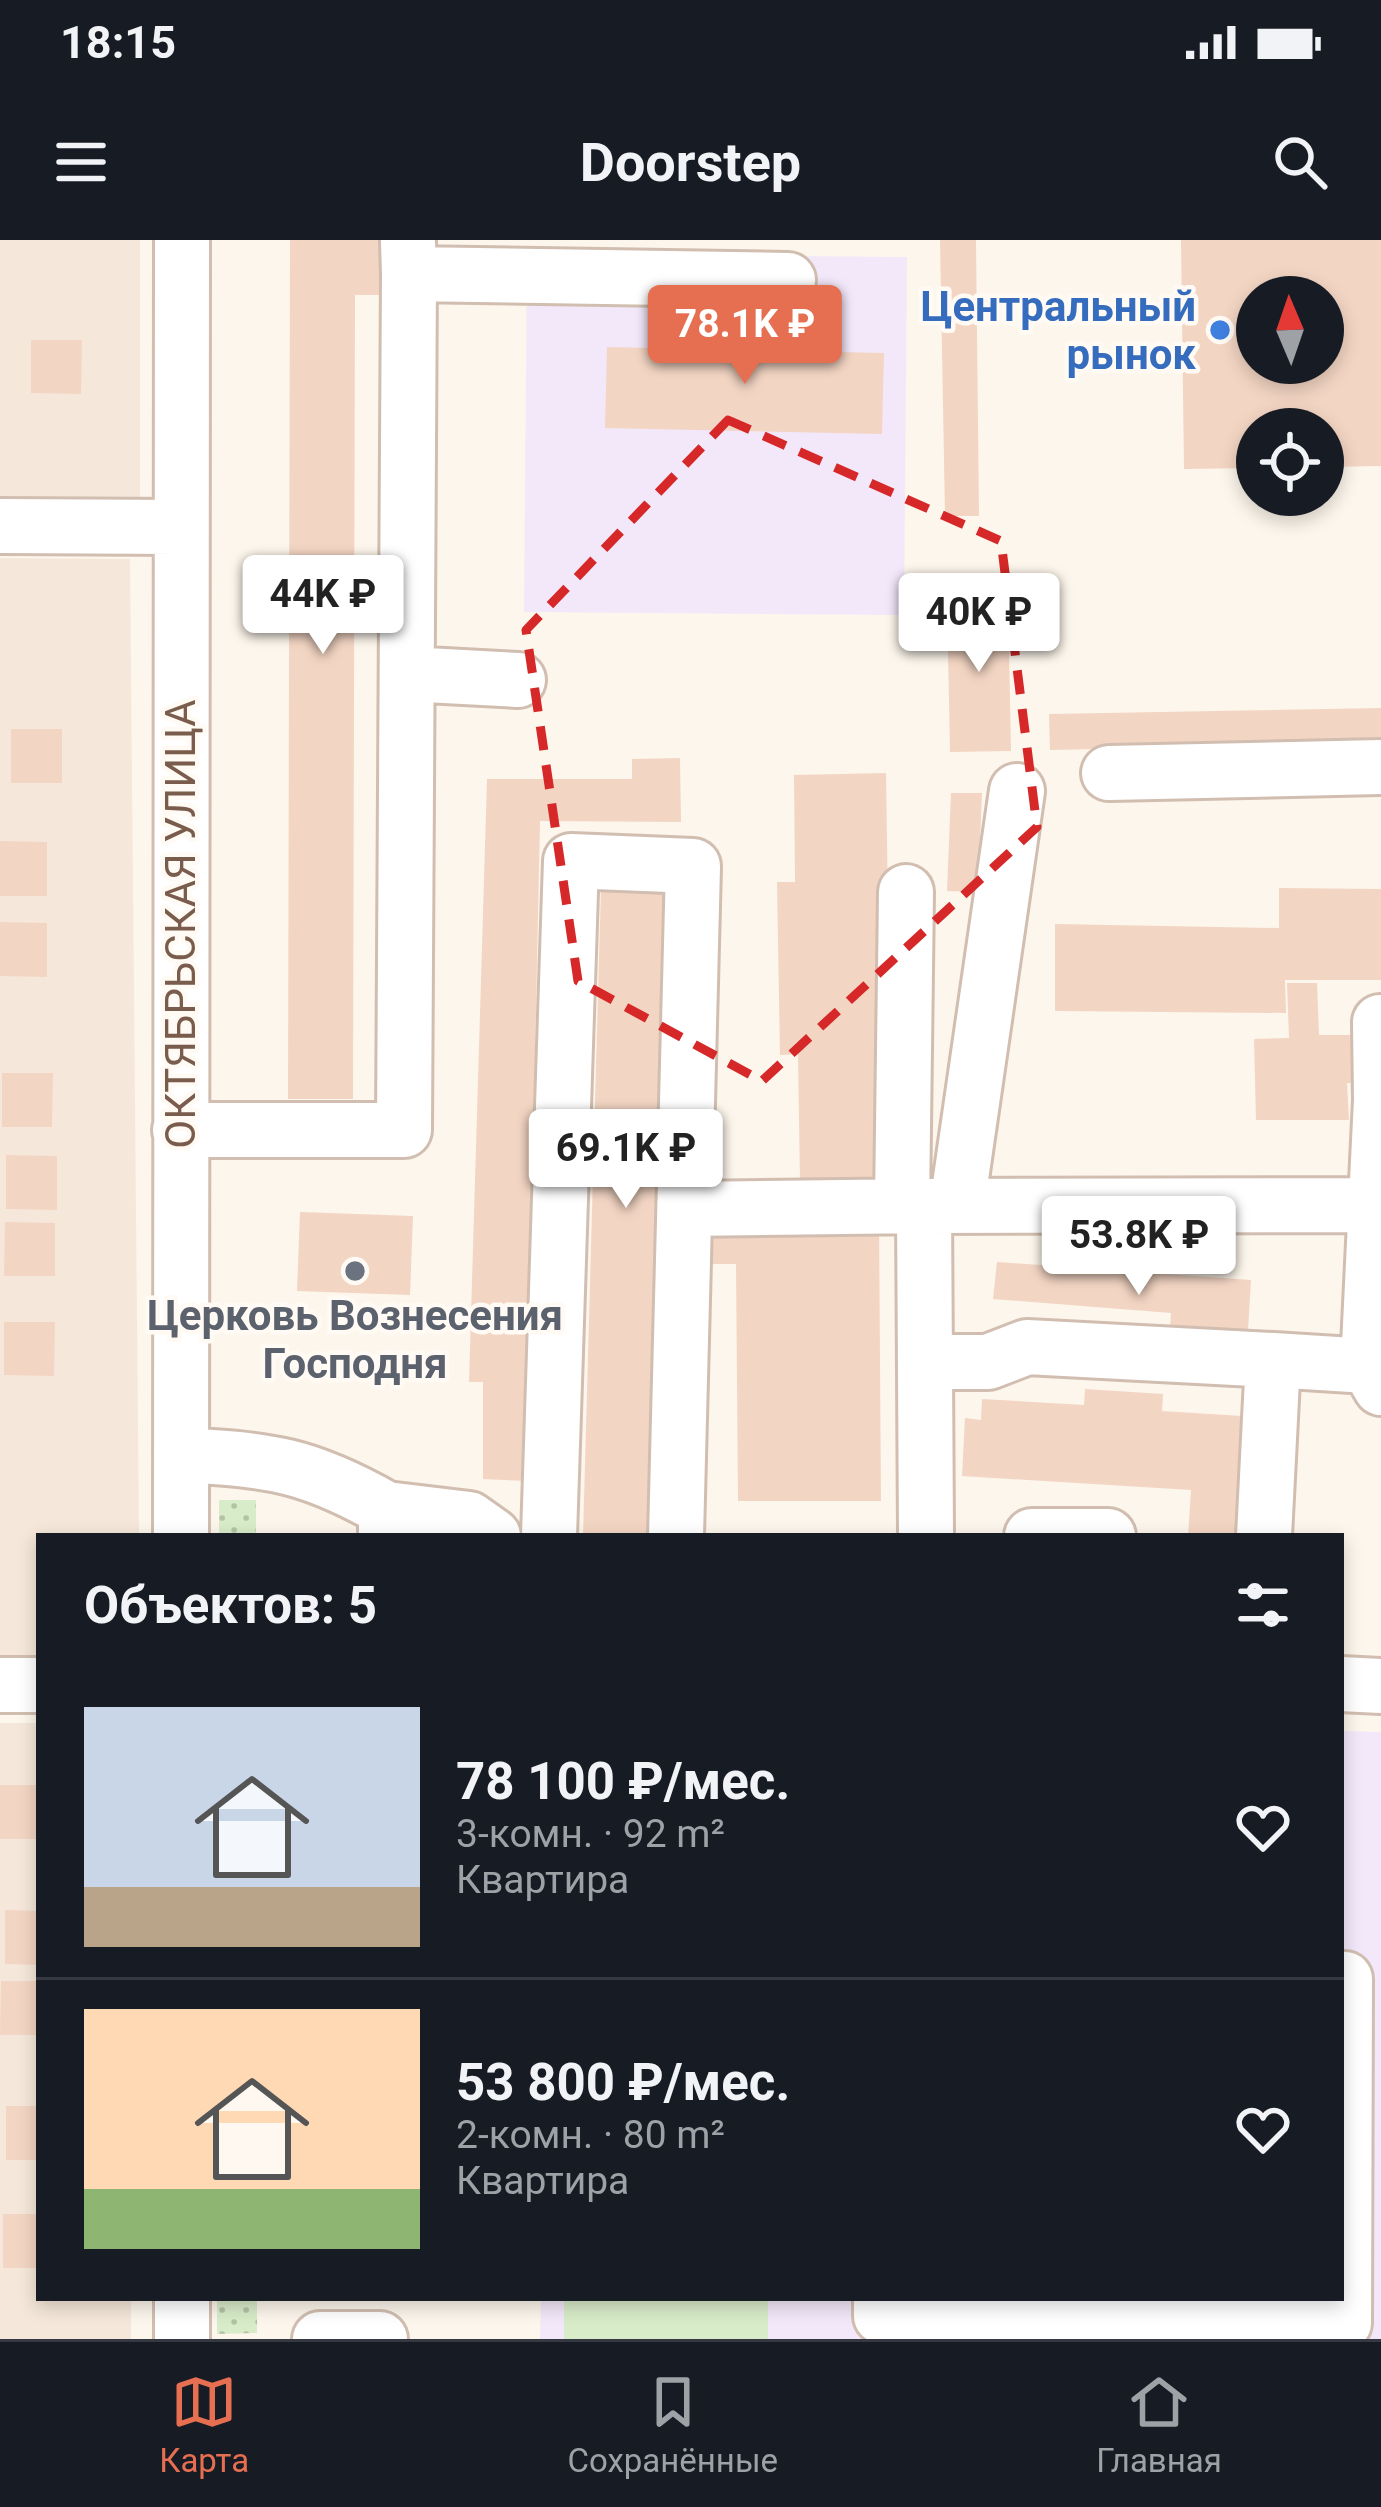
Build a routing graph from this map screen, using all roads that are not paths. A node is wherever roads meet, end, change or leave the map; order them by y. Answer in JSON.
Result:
{"nodes":[{"id":1,"x":182,"y":240,"type":"edge"},
{"id":2,"x":408,"y":257,"type":"edge"},
{"id":3,"x":788,"y":280,"type":"dead end"},
{"id":4,"x":0,"y":526,"type":"edge"},
{"id":5,"x":179,"y":527,"type":"junction"},
{"id":6,"x":407,"y":674,"type":"junction"},
{"id":7,"x":518,"y":680,"type":"dead end"},
{"id":8,"x":1381,"y":767,"type":"edge"},
{"id":9,"x":1109,"y":773,"type":"dead end"},
{"id":10,"x":1018,"y":791,"type":"dead end"},
{"id":11,"x":906,"y":892,"type":"dead end"},
{"id":12,"x":1381,"y":1022,"type":"edge"},
{"id":13,"x":1381,"y":1100,"type":"edge"},
{"id":14,"x":180,"y":1130,"type":"junction"},
{"id":15,"x":1376,"y":1204,"type":"junction"},
{"id":16,"x":928,"y":1206,"type":"junction"},
{"id":17,"x":685,"y":1209,"type":"junction"},
{"id":18,"x":1274,"y":1360,"type":"junction"},
{"id":19,"x":926,"y":1362,"type":"junction"},
{"id":20,"x":1374,"y":1377,"type":"edge"},
{"id":21,"x":181,"y":1455,"type":"junction"},
{"id":22,"x":395,"y":1527,"type":"edge"},
{"id":23,"x":181,"y":1533,"type":"edge"},
{"id":24,"x":488,"y":1533,"type":"edge"},
{"id":25,"x":549,"y":1533,"type":"edge"},
{"id":26,"x":676,"y":1533,"type":"edge"},
{"id":27,"x":926,"y":1533,"type":"edge"},
{"id":28,"x":1264,"y":1533,"type":"edge"},
{"id":29,"x":0,"y":1684,"type":"edge"},
{"id":30,"x":1344,"y":1684,"type":"edge"},
{"id":31,"x":36,"y":1685,"type":"edge"},
{"id":32,"x":1381,"y":1686,"type":"edge"},
{"id":33,"x":1344,"y":1979,"type":"edge"},
{"id":34,"x":182,"y":2301,"type":"edge"},
{"id":35,"x":880,"y":2301,"type":"edge"},
{"id":36,"x":381,"y":2324,"type":"edge"},
{"id":37,"x":1049,"y":2329,"type":"edge"},
{"id":38,"x":182,"y":2339,"type":"edge"},
{"id":39,"x":320,"y":2339,"type":"edge"}],
"edges":[{"from":1,"to":5,"type":"street","name":"ОКТЯБРЬСКАЯ УЛИЦА"},
{"from":2,"to":3,"type":"street"},
{"from":2,"to":6,"type":"street"},
{"from":4,"to":5,"type":"street"},
{"from":5,"to":14,"type":"street","name":"ОКТЯБРЬСКАЯ УЛИЦА"},
{"from":6,"to":7,"type":"street"},
{"from":6,"to":14,"type":"street"},
{"from":8,"to":9,"type":"street"},
{"from":10,"to":16,"type":"street"},
{"from":11,"to":16,"type":"street"},
{"from":12,"to":13,"type":"street"},
{"from":13,"to":15,"type":"street"},
{"from":14,"to":21,"type":"street","name":"ОКТЯБРЬСКАЯ УЛИЦА"},
{"from":15,"to":16,"type":"street"},
{"from":15,"to":20,"type":"street"},
{"from":16,"to":17,"type":"street"},
{"from":16,"to":19,"type":"street"},
{"from":17,"to":25,"type":"street"},
{"from":17,"to":26,"type":"street"},
{"from":18,"to":19,"type":"street"},
{"from":18,"to":20,"type":"street"},
{"from":18,"to":28,"type":"street"},
{"from":19,"to":27,"type":"street"},
{"from":21,"to":22,"type":"street"},
{"from":21,"to":23,"type":"street","name":"ОКТЯБРЬСКАЯ УЛИЦА"},
{"from":22,"to":24,"type":"street"},
{"from":29,"to":31,"type":"street"},
{"from":30,"to":32,"type":"street"},
{"from":33,"to":37,"type":"street"},
{"from":34,"to":38,"type":"street"},
{"from":35,"to":37,"type":"street"},
{"from":36,"to":39,"type":"street"}]}
